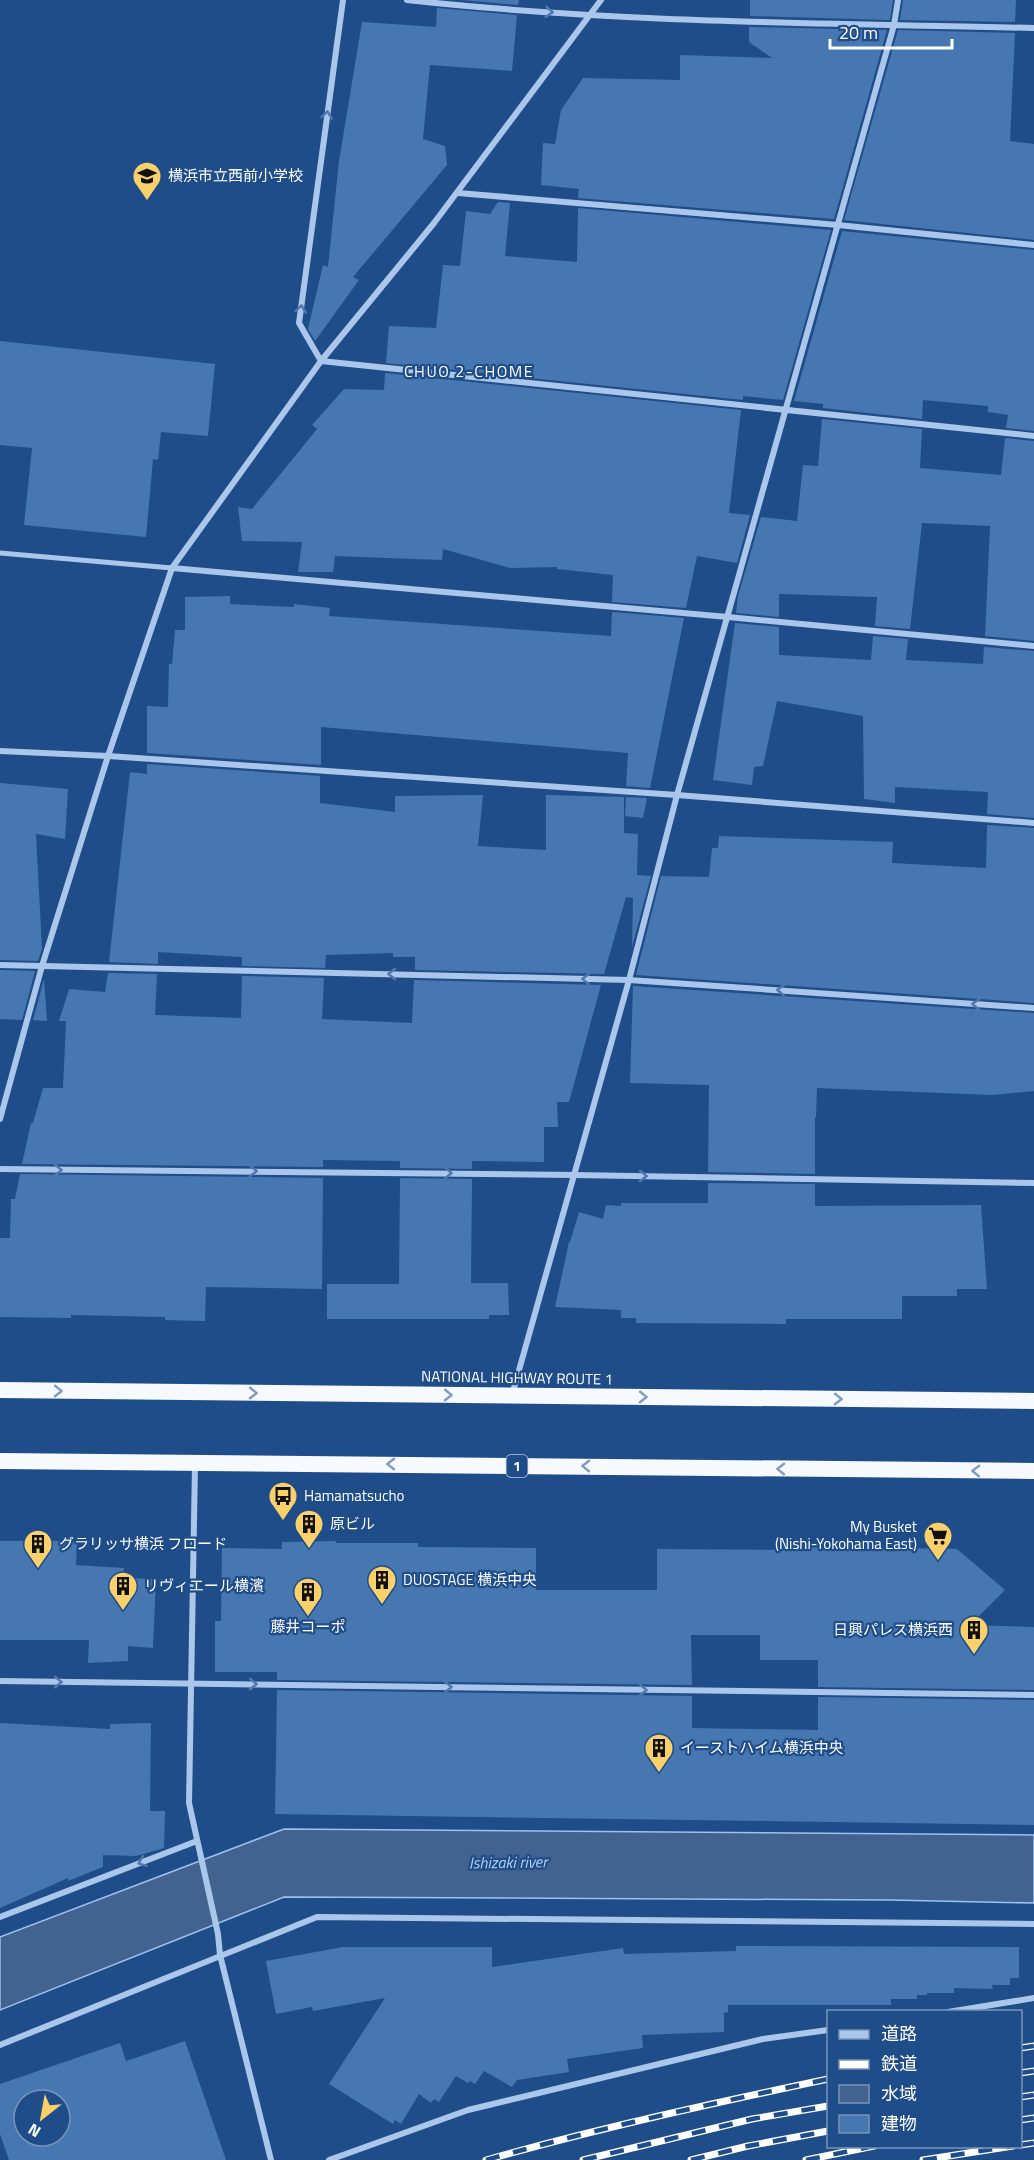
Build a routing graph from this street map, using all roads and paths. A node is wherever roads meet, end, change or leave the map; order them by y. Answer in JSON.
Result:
{"nodes":[{"id":1,"x":343,"y":0,"type":"edge"},
{"id":2,"x":407,"y":0,"type":"edge"},
{"id":3,"x":601,"y":0,"type":"edge"},
{"id":4,"x":898,"y":0,"type":"edge"},
{"id":5,"x":590,"y":15,"type":"junction"},
{"id":6,"x":894,"y":25,"type":"junction"},
{"id":7,"x":1034,"y":28,"type":"edge"},
{"id":8,"x":458,"y":193,"type":"junction"},
{"id":9,"x":838,"y":225,"type":"junction"},
{"id":10,"x":1034,"y":245,"type":"edge"},
{"id":11,"x":321,"y":361,"type":"junction"},
{"id":12,"x":785,"y":411,"type":"junction"},
{"id":13,"x":1034,"y":436,"type":"edge"},
{"id":14,"x":0,"y":553,"type":"edge"},
{"id":15,"x":172,"y":568,"type":"junction"},
{"id":16,"x":728,"y":617,"type":"junction"},
{"id":17,"x":1034,"y":646,"type":"edge"},
{"id":18,"x":0,"y":751,"type":"edge"},
{"id":19,"x":108,"y":756,"type":"junction"},
{"id":20,"x":677,"y":795,"type":"junction"},
{"id":21,"x":1034,"y":823,"type":"edge"},
{"id":22,"x":0,"y":965,"type":"edge"},
{"id":23,"x":42,"y":966,"type":"junction"},
{"id":24,"x":629,"y":980,"type":"junction"},
{"id":25,"x":1034,"y":1008,"type":"edge"},
{"id":26,"x":0,"y":1119,"type":"edge"},
{"id":27,"x":0,"y":1169,"type":"edge"},
{"id":28,"x":575,"y":1174,"type":"junction"},
{"id":29,"x":1034,"y":1183,"type":"edge"},
{"id":30,"x":0,"y":1390,"type":"edge"},
{"id":31,"x":512,"y":1395,"type":"junction"},
{"id":32,"x":1034,"y":1401,"type":"edge"},
{"id":33,"x":0,"y":1461,"type":"edge"},
{"id":34,"x":195,"y":1462,"type":"junction"},
{"id":35,"x":1034,"y":1471,"type":"edge"},
{"id":36,"x":0,"y":1681,"type":"edge"},
{"id":37,"x":191,"y":1683,"type":"junction"},
{"id":38,"x":1034,"y":1695,"type":"edge"},
{"id":39,"x":197,"y":1841,"type":"junction"},
{"id":40,"x":0,"y":1917,"type":"edge"},
{"id":41,"x":1034,"y":1924,"type":"edge"},
{"id":42,"x":220,"y":1955,"type":"junction"},
{"id":43,"x":1034,"y":1998,"type":"edge"},
{"id":44,"x":960,"y":2010,"type":"edge"},
{"id":45,"x":827,"y":2030,"type":"edge"},
{"id":46,"x":0,"y":2045,"type":"edge"},
{"id":47,"x":271,"y":2160,"type":"edge"},
{"id":48,"x":329,"y":2160,"type":"edge"}],
"edges":[{"from":11,"to":1,"type":"street","one_way":true},
{"from":2,"to":5,"type":"street","one_way":true},
{"from":3,"to":5,"type":"street"},
{"from":4,"to":6,"type":"street"},
{"from":5,"to":6,"type":"street"},
{"from":5,"to":8,"type":"street"},
{"from":6,"to":7,"type":"street"},
{"from":6,"to":9,"type":"street"},
{"from":8,"to":9,"type":"street"},
{"from":8,"to":11,"type":"street"},
{"from":9,"to":10,"type":"street"},
{"from":9,"to":12,"type":"street"},
{"from":11,"to":12,"type":"street"},
{"from":11,"to":15,"type":"street"},
{"from":12,"to":13,"type":"street"},
{"from":12,"to":16,"type":"street"},
{"from":14,"to":15,"type":"street"},
{"from":15,"to":16,"type":"street"},
{"from":15,"to":19,"type":"street"},
{"from":16,"to":17,"type":"street"},
{"from":16,"to":20,"type":"street"},
{"from":18,"to":19,"type":"street"},
{"from":19,"to":20,"type":"street"},
{"from":19,"to":23,"type":"street"},
{"from":20,"to":21,"type":"street"},
{"from":20,"to":24,"type":"street"},
{"from":22,"to":23,"type":"street"},
{"from":24,"to":23,"type":"street","one_way":true},
{"from":23,"to":26,"type":"street"},
{"from":25,"to":24,"type":"street","one_way":true},
{"from":24,"to":28,"type":"street"},
{"from":27,"to":28,"type":"street","one_way":true},
{"from":28,"to":29,"type":"street","one_way":true},
{"from":28,"to":31,"type":"street"},
{"from":30,"to":31,"type":"highway","name":"NATIONAL HIGHWAY ROUTE 1","one_way":true},
{"from":31,"to":32,"type":"highway","name":"NATIONAL HIGHWAY ROUTE 1","one_way":true},
{"from":33,"to":34,"type":"highway","number":"1"},
{"from":35,"to":34,"type":"highway","number":"1","one_way":true},
{"from":34,"to":37,"type":"street"},
{"from":36,"to":37,"type":"street","one_way":true},
{"from":37,"to":38,"type":"street","one_way":true},
{"from":37,"to":39,"type":"street"},
{"from":39,"to":40,"type":"street","one_way":true},
{"from":39,"to":42,"type":"street"},
{"from":41,"to":42,"type":"street"},
{"from":42,"to":46,"type":"street"},
{"from":42,"to":47,"type":"street"},
{"from":43,"to":44,"type":"street"},
{"from":45,"to":48,"type":"street"}]}
